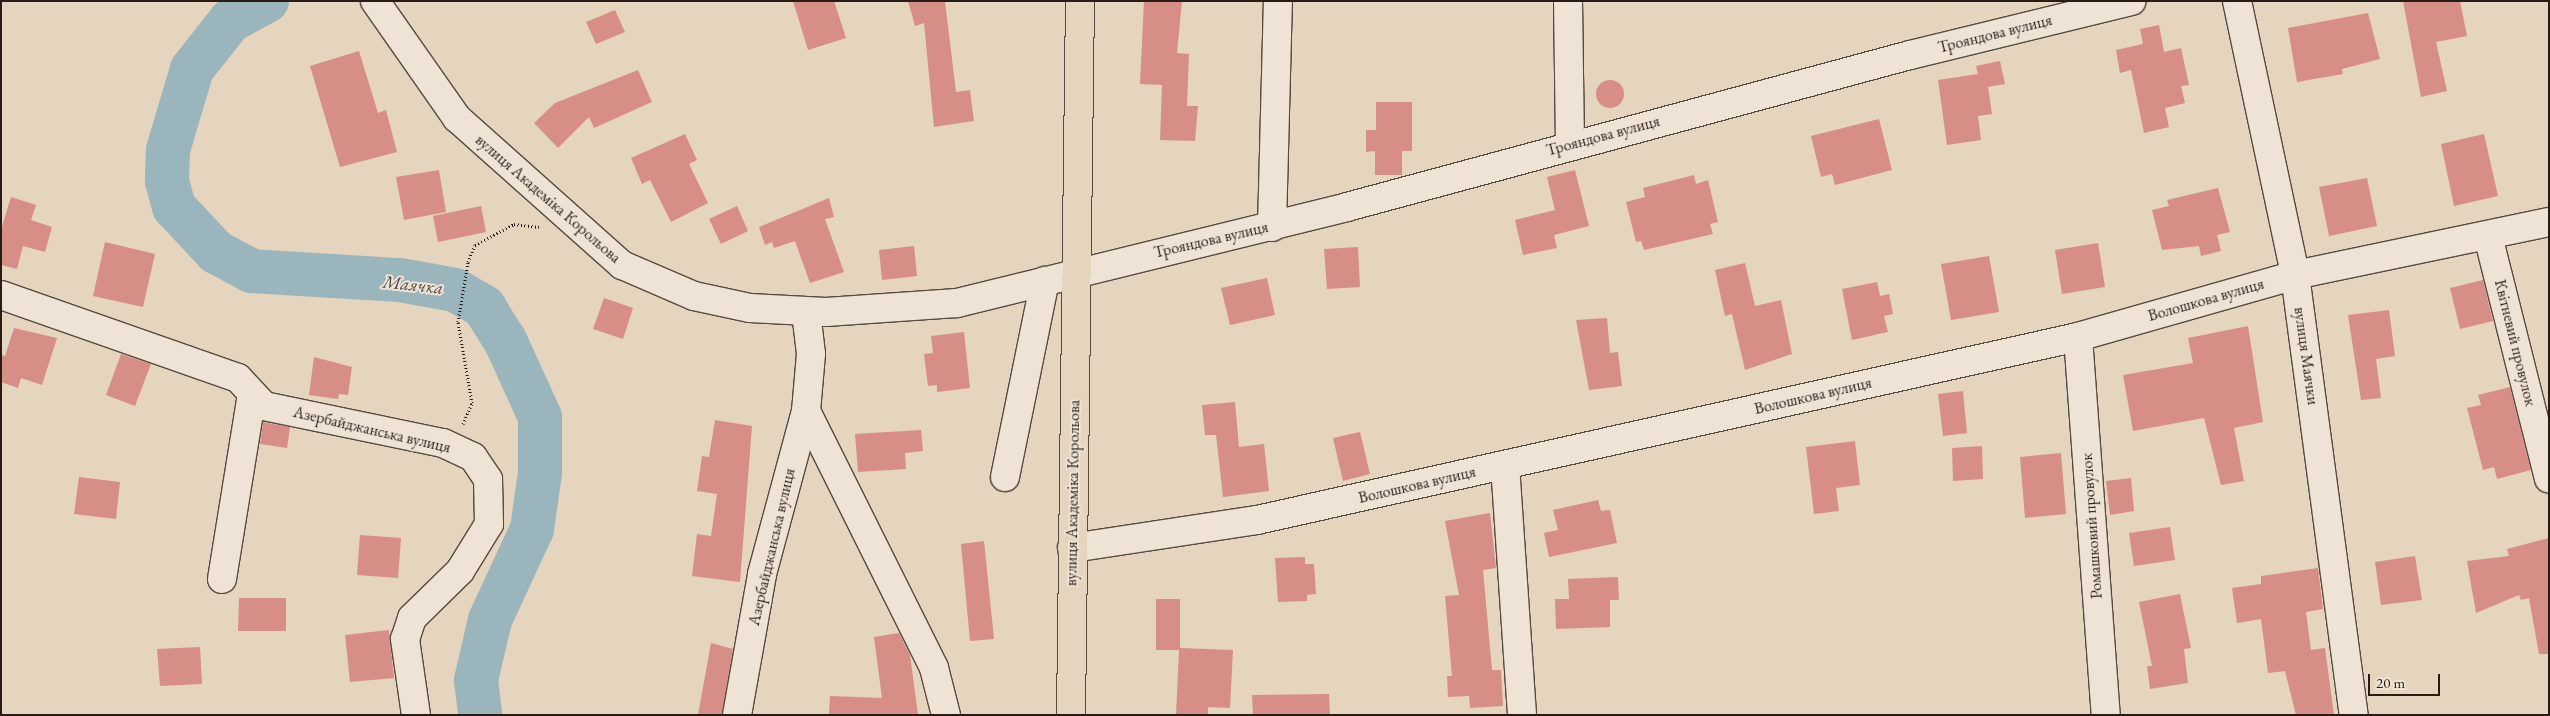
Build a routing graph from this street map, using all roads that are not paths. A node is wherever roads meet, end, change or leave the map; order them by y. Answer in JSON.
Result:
{"nodes":[{"id":1,"x":375,"y":1,"type":"edge"},
{"id":2,"x":1080,"y":1,"type":"edge"},
{"id":3,"x":1278,"y":1,"type":"edge"},
{"id":4,"x":1568,"y":1,"type":"edge"},
{"id":5,"x":2131,"y":1,"type":"edge"},
{"id":6,"x":2237,"y":1,"type":"edge"},
{"id":7,"x":1570,"y":145,"type":"junction"},
{"id":8,"x":2549,"y":222,"type":"edge"},
{"id":9,"x":1272,"y":227,"type":"junction"},
{"id":10,"x":2488,"y":236,"type":"junction"},
{"id":11,"x":1075,"y":270,"type":"junction"},
{"id":12,"x":2295,"y":275,"type":"junction"},
{"id":13,"x":1045,"y":282,"type":"junction"},
{"id":14,"x":1,"y":295,"type":"edge"},
{"id":15,"x":806,"y":312,"type":"junction"},
{"id":16,"x":2078,"y":337,"type":"junction"},
{"id":17,"x":252,"y":394,"type":"junction"},
{"id":18,"x":806,"y":411,"type":"junction"},
{"id":19,"x":1505,"y":465,"type":"junction"},
{"id":20,"x":1005,"y":476,"type":"dead end"},
{"id":21,"x":2549,"y":478,"type":"edge"},
{"id":22,"x":1072,"y":548,"type":"junction"},
{"id":23,"x":222,"y":579,"type":"dead end"},
{"id":24,"x":416,"y":715,"type":"edge"},
{"id":25,"x":737,"y":715,"type":"edge"},
{"id":26,"x":946,"y":715,"type":"edge"},
{"id":27,"x":1071,"y":715,"type":"edge"},
{"id":28,"x":1522,"y":715,"type":"edge"},
{"id":29,"x":2106,"y":715,"type":"edge"},
{"id":30,"x":2354,"y":715,"type":"edge"}],
"edges":[{"from":1,"to":15,"type":"street","name":"вулиця Академіка Корольова"},
{"from":2,"to":11,"type":"main road","name":"вулиця Академіка Корольова"},
{"from":3,"to":9,"type":"street"},
{"from":4,"to":7,"type":"street"},
{"from":5,"to":7,"type":"street","name":"Трояндова вулиця"},
{"from":6,"to":12,"type":"street","name":"вулиця Маячки"},
{"from":7,"to":9,"type":"street","name":"Трояндова вулиця"},
{"from":8,"to":10,"type":"street","name":"Волошкова вулиця"},
{"from":9,"to":11,"type":"street","name":"Трояндова вулиця"},
{"from":10,"to":12,"type":"street","name":"Волошкова вулиця"},
{"from":10,"to":21,"type":"street","name":"Квітневий провулок"},
{"from":11,"to":13,"type":"street","name":"вулиця Академіка Корольова"},
{"from":11,"to":22,"type":"main road","name":"вулиця Академіка Корольова"},
{"from":12,"to":16,"type":"street","name":"Волошкова вулиця"},
{"from":12,"to":30,"type":"street","name":"вулиця Маячки"},
{"from":13,"to":15,"type":"street","name":"вулиця Академіка Корольова"},
{"from":13,"to":20,"type":"street"},
{"from":14,"to":17,"type":"street","name":"Азербайджанська вулиця"},
{"from":15,"to":18,"type":"street","name":"Азербайджанська вулиця"},
{"from":16,"to":19,"type":"street","name":"Волошкова вулиця"},
{"from":16,"to":29,"type":"street","name":"Ромашковий провулок"},
{"from":17,"to":23,"type":"street"},
{"from":17,"to":24,"type":"street","name":"Азербайджанська вулиця"},
{"from":18,"to":25,"type":"street","name":"Азербайджанська вулиця"},
{"from":18,"to":26,"type":"street"},
{"from":19,"to":22,"type":"street","name":"Волошкова вулиця"},
{"from":19,"to":28,"type":"street"},
{"from":22,"to":27,"type":"main road","name":"вулиця Академіка Корольова"}]}
